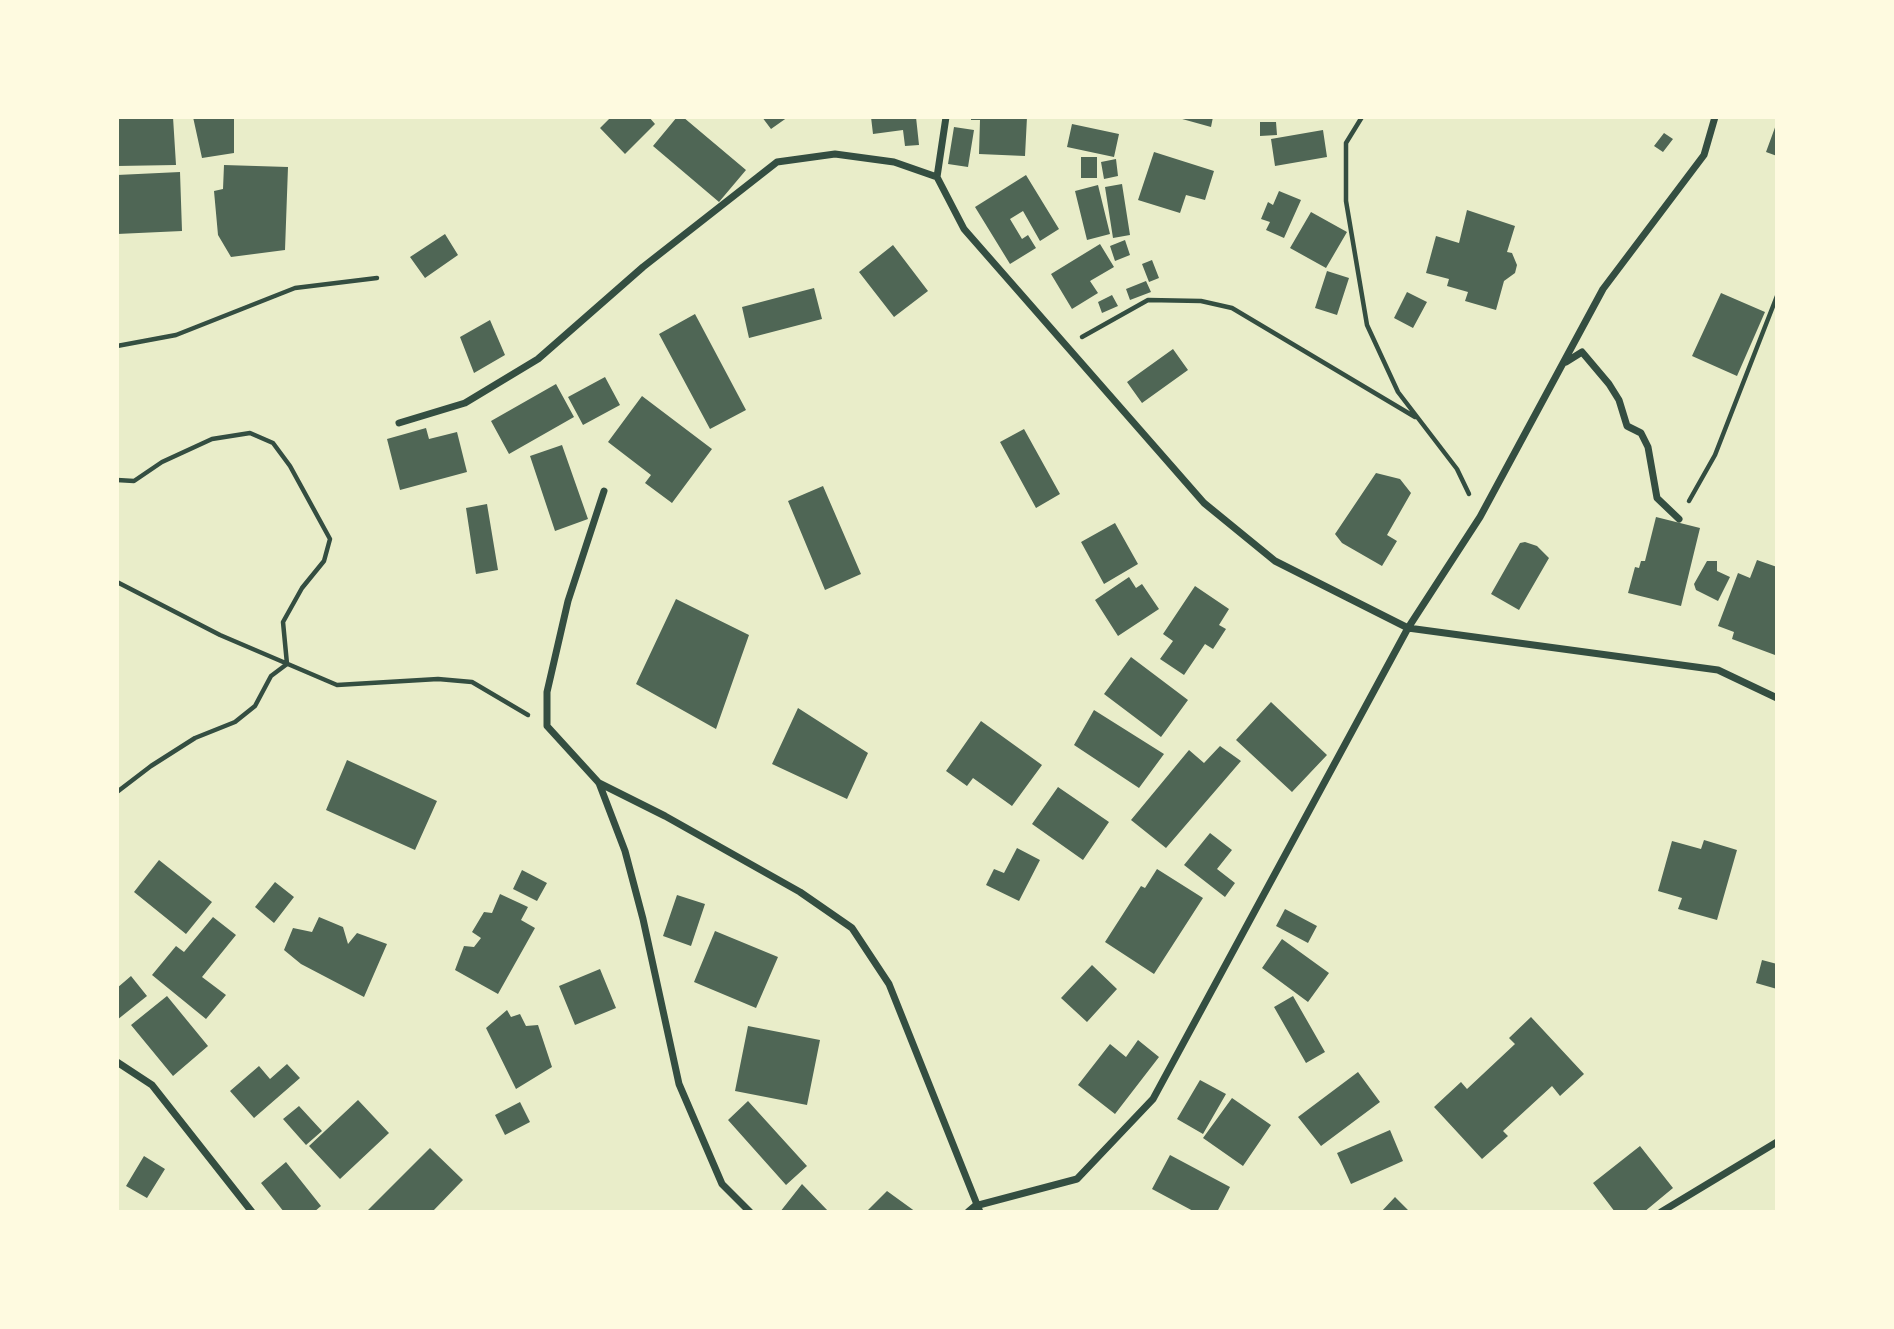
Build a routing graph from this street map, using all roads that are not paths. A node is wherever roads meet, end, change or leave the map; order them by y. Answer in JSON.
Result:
{"nodes":[{"id":1,"x":946,"y":117,"type":"edge"},
{"id":2,"x":1715,"y":117,"type":"edge"},
{"id":3,"x":937,"y":177,"type":"junction"},
{"id":4,"x":1564,"y":364,"type":"junction"},
{"id":5,"x":400,"y":423,"type":"dead end"},
{"id":6,"x":604,"y":491,"type":"dead end"},
{"id":7,"x":1679,"y":519,"type":"road end"},
{"id":8,"x":1408,"y":628,"type":"junction"},
{"id":9,"x":1777,"y":698,"type":"edge"},
{"id":10,"x":599,"y":783,"type":"junction"},
{"id":11,"x":117,"y":1062,"type":"edge"},
{"id":12,"x":1777,"y":1142,"type":"edge"},
{"id":13,"x":978,"y":1209,"type":"edge"},
{"id":14,"x":252,"y":1212,"type":"edge"},
{"id":15,"x":750,"y":1212,"type":"edge"},
{"id":16,"x":968,"y":1212,"type":"edge"},
{"id":17,"x":1661,"y":1212,"type":"edge"}],
"edges":[{"from":1,"to":3,"type":"street"},
{"from":2,"to":4,"type":"street"},
{"from":3,"to":5,"type":"street"},
{"from":3,"to":8,"type":"street"},
{"from":4,"to":7,"type":"street"},
{"from":4,"to":8,"type":"street"},
{"from":6,"to":10,"type":"street"},
{"from":8,"to":9,"type":"street"},
{"from":8,"to":13,"type":"street"},
{"from":10,"to":13,"type":"street"},
{"from":10,"to":15,"type":"street"},
{"from":11,"to":14,"type":"street"},
{"from":12,"to":17,"type":"street"},
{"from":13,"to":16,"type":"street"}]}
